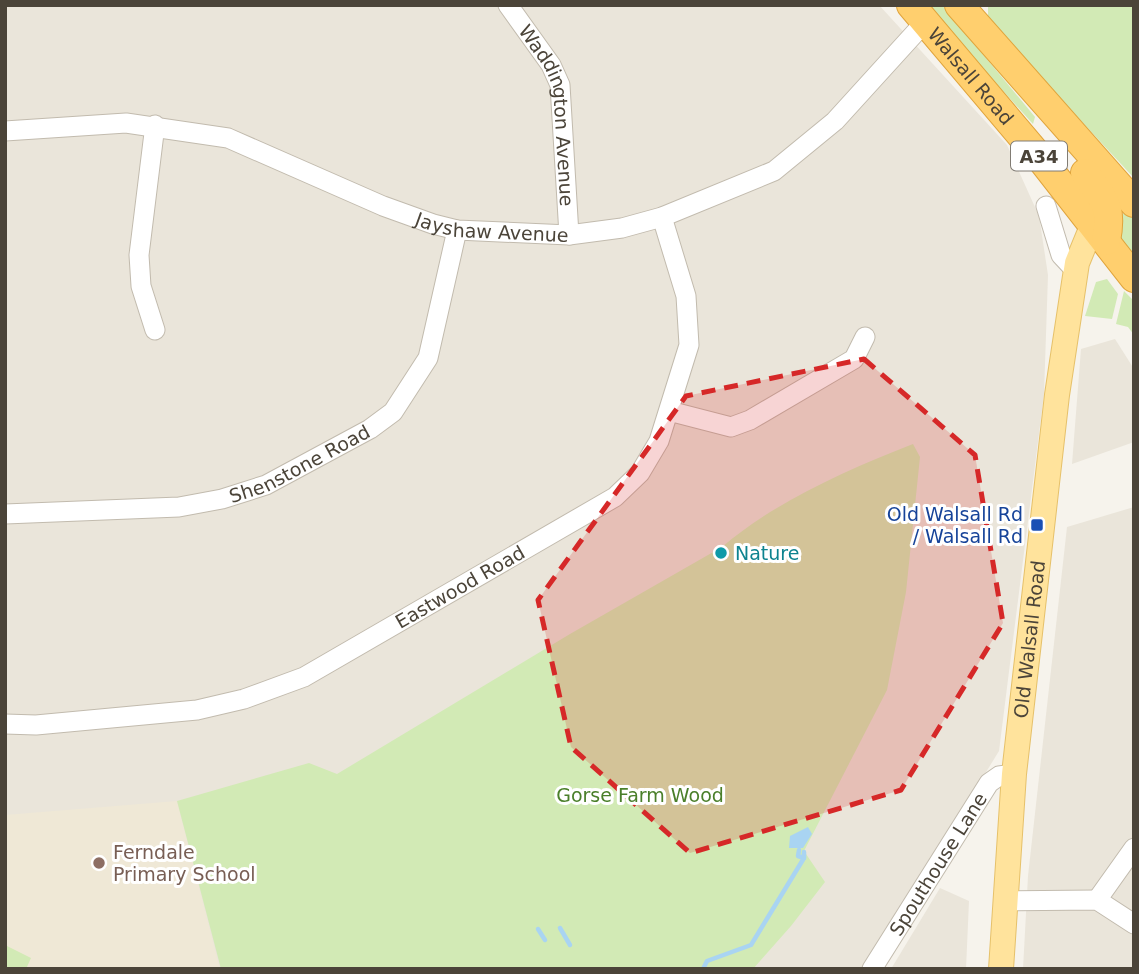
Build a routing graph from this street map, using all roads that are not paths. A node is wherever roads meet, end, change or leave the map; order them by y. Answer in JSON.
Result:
{"nodes":[{"id":1,"x":508,"y":5,"type":"edge"},
{"id":2,"x":959,"y":5,"type":"edge"},
{"id":3,"x":918,"y":14,"type":"edge"},
{"id":4,"x":1000,"y":54,"type":"junction"},
{"id":5,"x":155,"y":125,"type":"junction"},
{"id":6,"x":5,"y":131,"type":"edge"},
{"id":7,"x":1134,"y":204,"type":"edge"},
{"id":8,"x":1053,"y":211,"type":"dead end"},
{"id":9,"x":662,"y":217,"type":"junction"},
{"id":10,"x":457,"y":230,"type":"junction"},
{"id":11,"x":1100,"y":232,"type":"junction"},
{"id":12,"x":569,"y":236,"type":"junction"},
{"id":13,"x":1076,"y":270,"type":"junction"},
{"id":14,"x":1134,"y":278,"type":"edge"},
{"id":15,"x":155,"y":330,"type":"dead end"},
{"id":16,"x":865,"y":337,"type":"dead end"},
{"id":17,"x":669,"y":411,"type":"junction"},
{"id":18,"x":5,"y":514,"type":"edge"},
{"id":19,"x":5,"y":724,"type":"edge"},
{"id":20,"x":1014,"y":774,"type":"junction"},
{"id":21,"x":1134,"y":848,"type":"edge"},
{"id":22,"x":1097,"y":900,"type":"junction"},
{"id":23,"x":1004,"y":901,"type":"junction"},
{"id":24,"x":1134,"y":924,"type":"edge"},
{"id":25,"x":872,"y":969,"type":"edge"},
{"id":26,"x":1001,"y":969,"type":"edge"}],
"edges":[{"from":1,"to":12,"type":"street","name":"Waddington Avenue"},
{"from":2,"to":4,"type":"highway","name":"Walsall Road","number":"A34"},
{"from":3,"to":9,"type":"street","name":"Jayshaw Avenue"},
{"from":3,"to":11,"type":"highway","name":"Walsall Road","number":"A34"},
{"from":4,"to":7,"type":"highway","name":"Walsall Road","number":"A34"},
{"from":4,"to":11,"type":"highway"},
{"from":5,"to":6,"type":"street","name":"Jayshaw Avenue"},
{"from":5,"to":10,"type":"street","name":"Jayshaw Avenue"},
{"from":5,"to":15,"type":"street"},
{"from":8,"to":13,"type":"street"},
{"from":9,"to":12,"type":"street","name":"Jayshaw Avenue"},
{"from":9,"to":17,"type":"street","name":"Eastwood Road"},
{"from":10,"to":12,"type":"street","name":"Jayshaw Avenue"},
{"from":10,"to":18,"type":"street","name":"Shenstone Road"},
{"from":11,"to":13,"type":"main road"},
{"from":11,"to":14,"type":"highway","name":"Walsall Road","number":"A34"},
{"from":13,"to":20,"type":"main road","name":"Old Walsall Road"},
{"from":16,"to":17,"type":"street"},
{"from":17,"to":19,"type":"street","name":"Eastwood Road"},
{"from":20,"to":23,"type":"main road","name":"Old Walsall Road"},
{"from":20,"to":25,"type":"street","name":"Spouthouse Lane"},
{"from":21,"to":22,"type":"street"},
{"from":22,"to":23,"type":"street"},
{"from":22,"to":24,"type":"street"},
{"from":23,"to":26,"type":"main road","name":"Old Walsall Road"}]}
